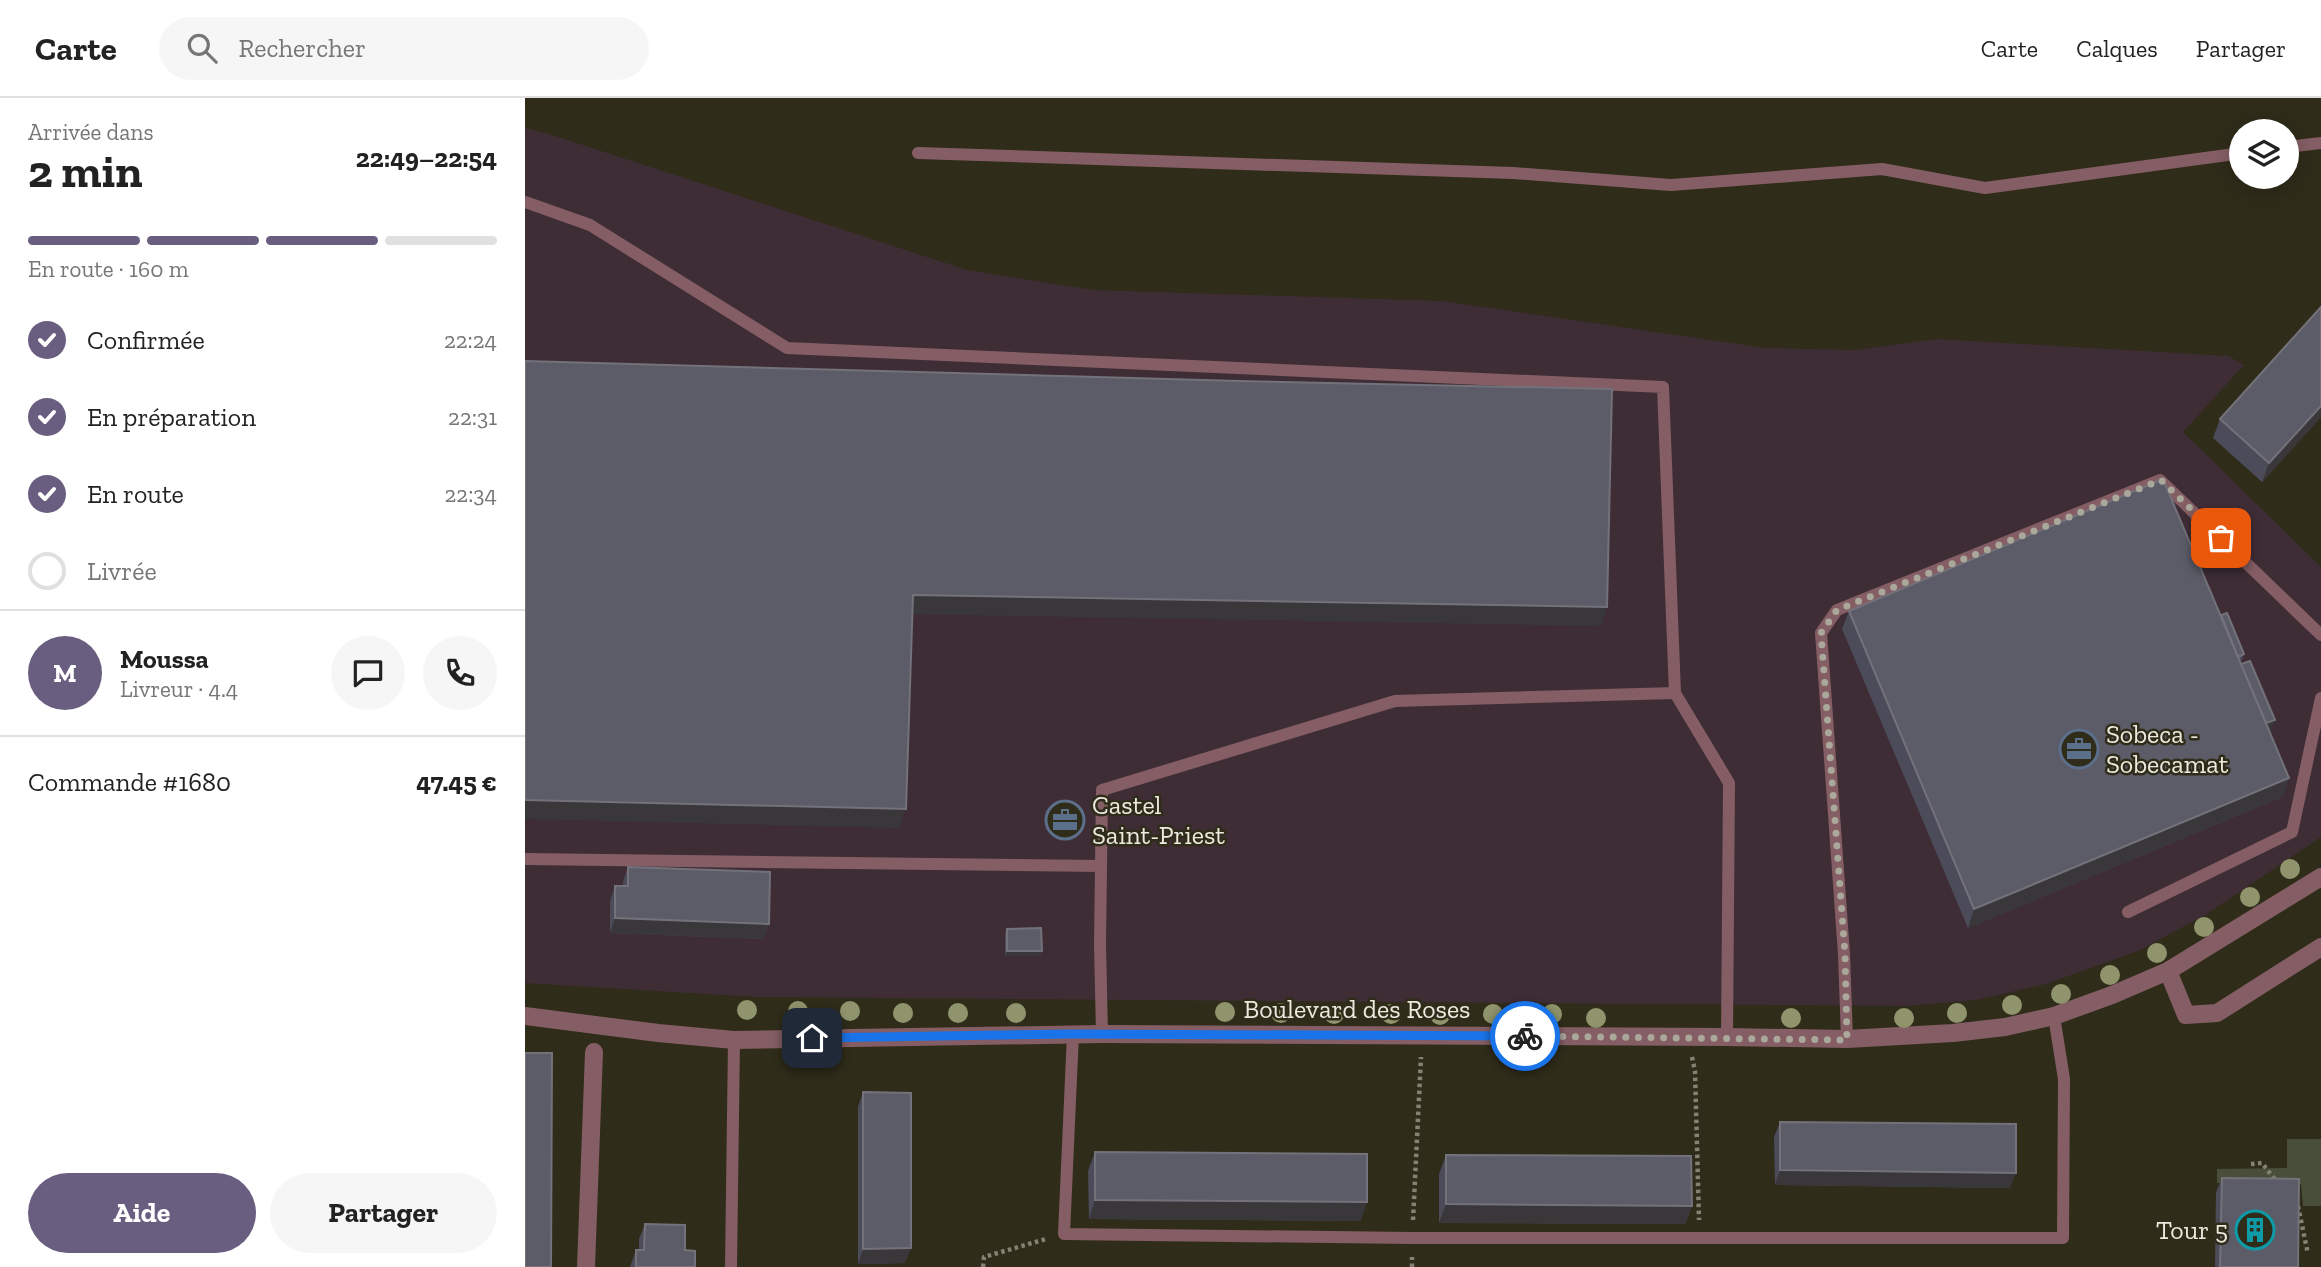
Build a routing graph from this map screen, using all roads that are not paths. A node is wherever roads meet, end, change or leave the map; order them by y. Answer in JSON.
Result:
{"nodes":[{"id":1,"x":2321,"y":143,"type":"edge"},
{"id":2,"x":2299,"y":146,"type":"edge"},
{"id":3,"x":918,"y":152,"type":"dead end"},
{"id":4,"x":2229,"y":155,"type":"edge"},
{"id":5,"x":525,"y":202,"type":"edge"},
{"id":6,"x":2321,"y":635,"type":"edge"},
{"id":7,"x":1675,"y":693,"type":"junction"},
{"id":8,"x":2321,"y":698,"type":"edge"},
{"id":9,"x":525,"y":859,"type":"edge"},
{"id":10,"x":1101,"y":866,"type":"junction"},
{"id":11,"x":2321,"y":877,"type":"edge"},
{"id":12,"x":2128,"y":912,"type":"dead end"},
{"id":13,"x":2321,"y":947,"type":"edge"},
{"id":14,"x":2168,"y":971,"type":"junction"},
{"id":15,"x":525,"y":1016,"type":"edge"},
{"id":16,"x":2054,"y":1016,"type":"junction"},
{"id":17,"x":1073,"y":1034,"type":"junction"},
{"id":18,"x":1102,"y":1034,"type":"junction"},
{"id":19,"x":1727,"y":1037,"type":"junction"},
{"id":20,"x":734,"y":1040,"type":"junction"},
{"id":21,"x":1847,"y":1040,"type":"junction"},
{"id":22,"x":594,"y":1052,"type":"dead end"},
{"id":23,"x":586,"y":1267,"type":"edge"},
{"id":24,"x":731,"y":1267,"type":"edge"}],
"edges":[{"from":1,"to":2,"type":"lane"},
{"from":3,"to":4,"type":"lane"},
{"from":5,"to":7,"type":"lane"},
{"from":6,"to":21,"type":"lane"},
{"from":7,"to":10,"type":"lane"},
{"from":7,"to":19,"type":"lane"},
{"from":8,"to":12,"type":"lane"},
{"from":9,"to":10,"type":"lane"},
{"from":10,"to":18,"type":"lane"},
{"from":11,"to":14,"type":"street","name":"Boulevard des Roses"},
{"from":13,"to":14,"type":"street"},
{"from":14,"to":16,"type":"street","name":"Boulevard des Roses"},
{"from":15,"to":20,"type":"street","name":"Boulevard des Roses"},
{"from":16,"to":17,"type":"lane"},
{"from":16,"to":21,"type":"street","name":"Boulevard des Roses"},
{"from":17,"to":18,"type":"street","name":"Boulevard des Roses"},
{"from":17,"to":20,"type":"street","name":"Boulevard des Roses"},
{"from":18,"to":19,"type":"street","name":"Boulevard des Roses"},
{"from":19,"to":21,"type":"street","name":"Boulevard des Roses"},
{"from":20,"to":24,"type":"lane"},
{"from":22,"to":23,"type":"street"}]}
